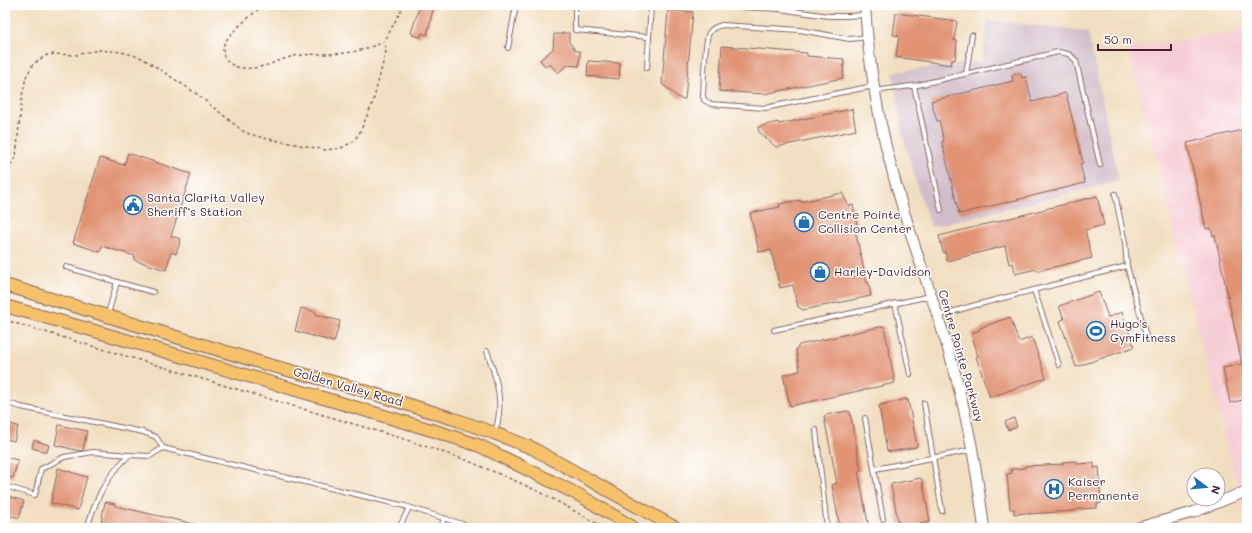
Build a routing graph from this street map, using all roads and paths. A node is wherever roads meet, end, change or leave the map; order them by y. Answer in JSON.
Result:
{"nodes":[{"id":1,"x":263,"y":5,"type":"edge"},
{"id":2,"x":404,"y":5,"type":"edge"},
{"id":3,"x":516,"y":5,"type":"edge"},
{"id":4,"x":575,"y":5,"type":"edge"},
{"id":5,"x":651,"y":5,"type":"edge"},
{"id":6,"x":702,"y":5,"type":"edge"},
{"id":7,"x":865,"y":10,"type":"edge"},
{"id":8,"x":972,"y":35,"type":"dead end"},
{"id":9,"x":649,"y":37,"type":"junction"},
{"id":10,"x":868,"y":37,"type":"junction"},
{"id":11,"x":384,"y":42,"type":"junction"},
{"id":12,"x":508,"y":48,"type":"dead end"},
{"id":13,"x":647,"y":68,"type":"dead end"},
{"id":14,"x":966,"y":74,"type":"junction"},
{"id":15,"x":914,"y":86,"type":"junction"},
{"id":16,"x":874,"y":89,"type":"junction"},
{"id":17,"x":1100,"y":166,"type":"dead end"},
{"id":18,"x":5,"y":168,"type":"edge"},
{"id":19,"x":1115,"y":194,"type":"dead end"},
{"id":20,"x":941,"y":210,"type":"dead end"},
{"id":21,"x":1127,"y":266,"type":"junction"},
{"id":22,"x":66,"y":267,"type":"dead end"},
{"id":23,"x":117,"y":282,"type":"junction"},
{"id":24,"x":5,"y":285,"type":"edge"},
{"id":25,"x":1034,"y":290,"type":"junction"},
{"id":26,"x":153,"y":292,"type":"dead end"},
{"id":27,"x":931,"y":296,"type":"junction"},
{"id":28,"x":895,"y":303,"type":"junction"},
{"id":29,"x":5,"y":306,"type":"edge"},
{"id":30,"x":108,"y":316,"type":"junction"},
{"id":31,"x":937,"y":316,"type":"junction"},
{"id":32,"x":5,"y":320,"type":"edge"},
{"id":33,"x":774,"y":330,"type":"dead end"},
{"id":34,"x":1146,"y":336,"type":"dead end"},
{"id":35,"x":487,"y":351,"type":"dead end"},
{"id":36,"x":1059,"y":365,"type":"dead end"},
{"id":37,"x":910,"y":374,"type":"dead end"},
{"id":38,"x":5,"y":402,"type":"edge"},
{"id":39,"x":924,"y":403,"type":"dead end"},
{"id":40,"x":865,"y":418,"type":"dead end"},
{"id":41,"x":816,"y":430,"type":"dead end"},
{"id":42,"x":494,"y":433,"type":"junction"},
{"id":43,"x":163,"y":448,"type":"junction"},
{"id":44,"x":972,"y":450,"type":"junction"},
{"id":45,"x":129,"y":455,"type":"junction"},
{"id":46,"x":933,"y":458,"type":"junction"},
{"id":47,"x":875,"y":469,"type":"junction"},
{"id":48,"x":5,"y":486,"type":"edge"},
{"id":49,"x":1247,"y":491,"type":"edge"},
{"id":50,"x":407,"y":507,"type":"junction"},
{"id":51,"x":942,"y":511,"type":"dead end"},
{"id":52,"x":444,"y":518,"type":"junction"},
{"id":53,"x":883,"y":519,"type":"dead end"},
{"id":54,"x":87,"y":528,"type":"edge"},
{"id":55,"x":400,"y":528,"type":"edge"},
{"id":56,"x":441,"y":528,"type":"edge"},
{"id":57,"x":475,"y":528,"type":"edge"},
{"id":58,"x":605,"y":528,"type":"edge"},
{"id":59,"x":634,"y":528,"type":"edge"},
{"id":60,"x":676,"y":528,"type":"edge"},
{"id":61,"x":827,"y":528,"type":"edge"},
{"id":62,"x":984,"y":528,"type":"edge"},
{"id":63,"x":1137,"y":528,"type":"edge"}],
"edges":[{"from":1,"to":11,"type":"path"},
{"from":2,"to":11,"type":"path"},
{"from":3,"to":12,"type":"lane"},
{"from":4,"to":9,"type":"lane"},
{"from":5,"to":9,"type":"lane"},
{"from":6,"to":7,"type":"lane"},
{"from":7,"to":10,"type":"street","name":"Centre Pointe Parkway"},
{"from":8,"to":14,"type":"lane"},
{"from":9,"to":13,"type":"lane"},
{"from":10,"to":16,"type":"street","name":"Centre Pointe Parkway"},
{"from":10,"to":16,"type":"lane"},
{"from":11,"to":18,"type":"path"},
{"from":14,"to":15,"type":"lane"},
{"from":14,"to":17,"type":"lane"},
{"from":15,"to":16,"type":"lane"},
{"from":15,"to":20,"type":"lane"},
{"from":16,"to":27,"type":"street","name":"Centre Pointe Parkway"},
{"from":19,"to":21,"type":"lane"},
{"from":21,"to":25,"type":"lane"},
{"from":21,"to":34,"type":"lane"},
{"from":22,"to":23,"type":"lane"},
{"from":23,"to":26,"type":"lane"},
{"from":23,"to":30,"type":"lane"},
{"from":24,"to":30,"type":"main road","name":"Golden Valley Road"},
{"from":25,"to":31,"type":"lane"},
{"from":25,"to":36,"type":"lane"},
{"from":27,"to":28,"type":"lane"},
{"from":27,"to":31,"type":"street","name":"Centre Pointe Parkway"},
{"from":28,"to":33,"type":"lane"},
{"from":28,"to":37,"type":"lane"},
{"from":29,"to":59,"type":"main road","name":"Golden Valley Road"},
{"from":30,"to":42,"type":"main road","name":"Golden Valley Road"},
{"from":31,"to":44,"type":"street","name":"Centre Pointe Parkway"},
{"from":32,"to":58,"type":"path"},
{"from":35,"to":42,"type":"lane"},
{"from":38,"to":43,"type":"lane"},
{"from":39,"to":46,"type":"lane"},
{"from":40,"to":47,"type":"lane"},
{"from":41,"to":61,"type":"lane"},
{"from":42,"to":60,"type":"main road","name":"Golden Valley Road"},
{"from":43,"to":45,"type":"lane"},
{"from":43,"to":50,"type":"lane"},
{"from":44,"to":46,"type":"lane"},
{"from":44,"to":62,"type":"street","name":"Centre Pointe Parkway"},
{"from":45,"to":48,"type":"lane"},
{"from":45,"to":54,"type":"lane"},
{"from":46,"to":47,"type":"lane"},
{"from":46,"to":51,"type":"lane"},
{"from":47,"to":53,"type":"lane"},
{"from":49,"to":63,"type":"street"},
{"from":50,"to":52,"type":"lane"},
{"from":50,"to":55,"type":"lane"},
{"from":52,"to":56,"type":"lane"},
{"from":52,"to":57,"type":"lane"}]}
